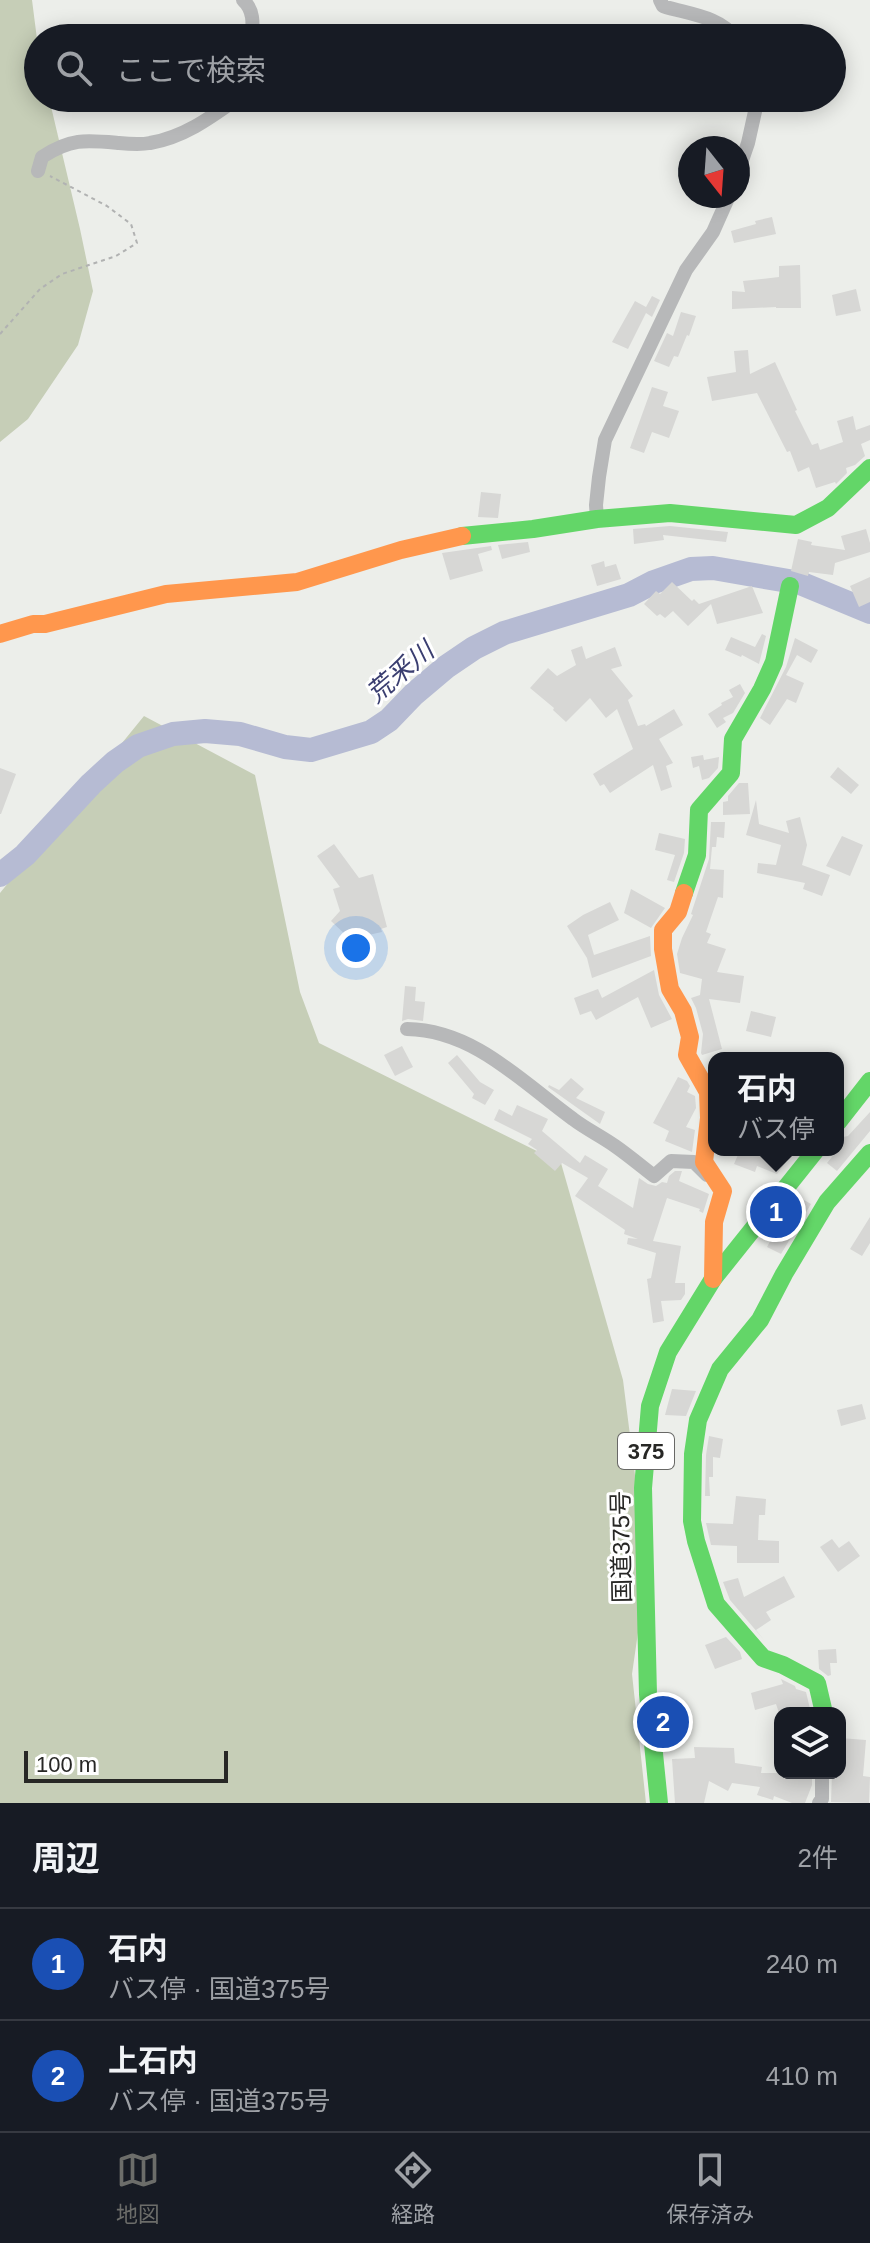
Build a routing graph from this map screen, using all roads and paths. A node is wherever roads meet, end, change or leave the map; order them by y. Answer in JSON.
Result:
{"nodes":[{"id":1,"x":243,"y":0,"type":"edge"},
{"id":2,"x":660,"y":0,"type":"edge"},
{"id":3,"x":253,"y":24,"type":"edge"},
{"id":4,"x":719,"y":24,"type":"edge"},
{"id":5,"x":218,"y":112,"type":"edge"},
{"id":6,"x":755,"y":112,"type":"edge"},
{"id":7,"x":750,"y":136,"type":"edge"},
{"id":8,"x":38,"y":171,"type":"joint"},
{"id":9,"x":724,"y":208,"type":"edge"},
{"id":10,"x":0,"y":334,"type":"edge"},
{"id":11,"x":870,"y":468,"type":"edge"},
{"id":12,"x":597,"y":519,"type":"junction"},
{"id":13,"x":790,"y":586,"type":"dead end"},
{"id":14,"x":0,"y":634,"type":"edge"},
{"id":15,"x":407,"y":1029,"type":"dead end"},
{"id":16,"x":870,"y":1081,"type":"edge"},
{"id":17,"x":708,"y":1092,"type":"edge"},
{"id":18,"x":844,"y":1114,"type":"edge"},
{"id":19,"x":708,"y":1127,"type":"edge"},
{"id":20,"x":870,"y":1153,"type":"edge"},
{"id":21,"x":811,"y":1156,"type":"edge"},
{"id":22,"x":723,"y":1191,"type":"junction"},
{"id":23,"x":713,"y":1279,"type":"junction"},
{"id":24,"x":823,"y":1707,"type":"edge"},
{"id":25,"x":822,"y":1779,"type":"edge"},
{"id":26,"x":659,"y":1803,"type":"edge"},
{"id":27,"x":819,"y":1803,"type":"edge"}],
"edges":[{"from":1,"to":3,"type":"street"},
{"from":2,"to":4,"type":"street"},
{"from":5,"to":8,"type":"street"},
{"from":6,"to":7,"type":"street"},
{"from":8,"to":10,"type":"path"},
{"from":9,"to":12,"type":"street"},
{"from":11,"to":12,"type":"main road"},
{"from":12,"to":14,"type":"main road"},
{"from":13,"to":17,"type":"main road"},
{"from":15,"to":22,"type":"street"},
{"from":16,"to":18,"type":"main road"},
{"from":19,"to":22,"type":"main road"},
{"from":20,"to":24,"type":"main road"},
{"from":21,"to":23,"type":"main road","name":"国道375号","number":"375"},
{"from":22,"to":23,"type":"main road"},
{"from":23,"to":26,"type":"main road","name":"国道375号","number":"375"},
{"from":25,"to":27,"type":"street"}]}
